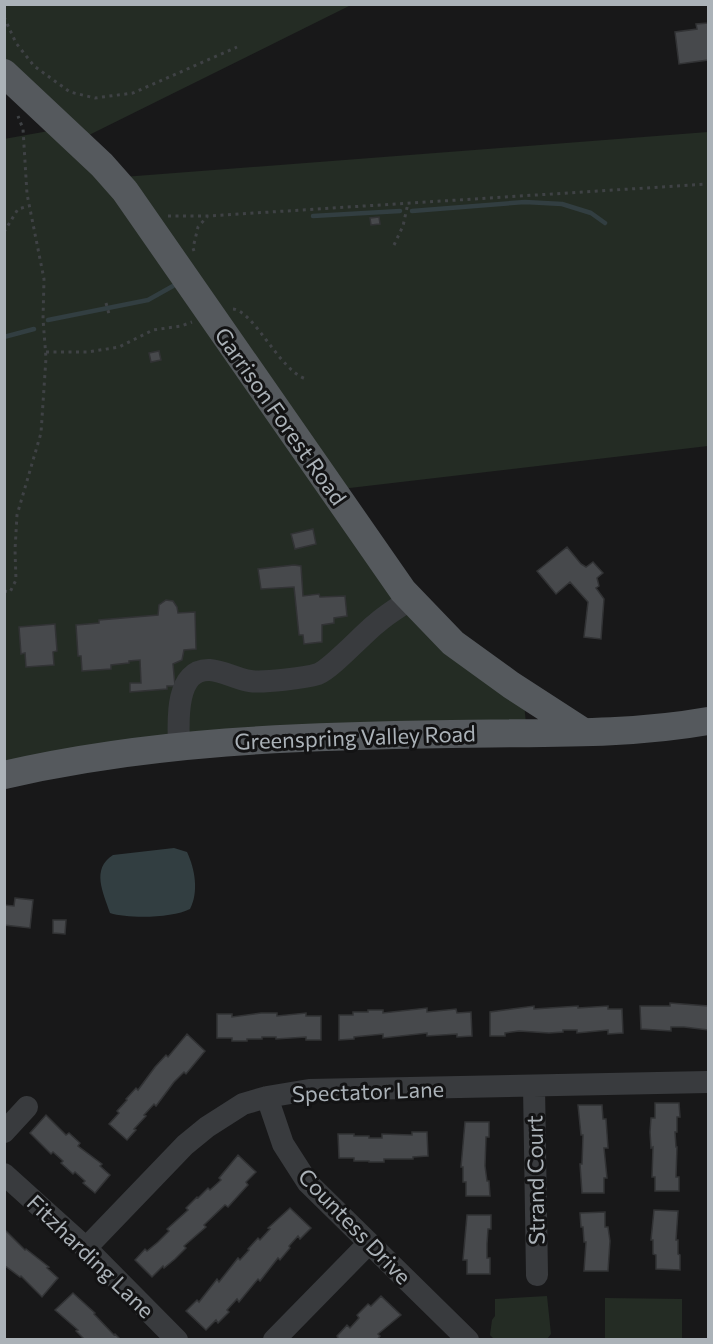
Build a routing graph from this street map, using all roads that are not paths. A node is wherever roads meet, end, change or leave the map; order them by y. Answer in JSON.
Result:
{"nodes":[{"id":1,"x":4,"y":73,"type":"edge"},
{"id":2,"x":411,"y":599,"type":"junction"},
{"id":3,"x":708,"y":721,"type":"edge"},
{"id":4,"x":582,"y":731,"type":"junction"},
{"id":5,"x":179,"y":745,"type":"junction"},
{"id":6,"x":4,"y":775,"type":"edge"},
{"id":7,"x":708,"y":1082,"type":"edge"},
{"id":8,"x":534,"y":1086,"type":"junction"},
{"id":9,"x":267,"y":1097,"type":"junction"},
{"id":10,"x":27,"y":1107,"type":"dead end"},
{"id":11,"x":4,"y":1132,"type":"edge"},
{"id":12,"x":4,"y":1174,"type":"edge"},
{"id":13,"x":369,"y":1243,"type":"junction"},
{"id":14,"x":86,"y":1248,"type":"junction"},
{"id":15,"x":537,"y":1275,"type":"dead end"},
{"id":16,"x":456,"y":1336,"type":"edge"},
{"id":17,"x":177,"y":1340,"type":"edge"},
{"id":18,"x":274,"y":1340,"type":"edge"}],
"edges":[{"from":1,"to":2,"type":"main road","name":"Garrison Forest Road"},
{"from":2,"to":4,"type":"main road","name":"Garrison Forest Road"},
{"from":2,"to":5,"type":"street"},
{"from":3,"to":4,"type":"main road","name":"Greenspring Valley Road"},
{"from":4,"to":5,"type":"main road","name":"Greenspring Valley Road"},
{"from":5,"to":6,"type":"main road","name":"Greenspring Valley Road"},
{"from":7,"to":8,"type":"street","name":"Spectator Lane"},
{"from":8,"to":9,"type":"street","name":"Spectator Lane"},
{"from":8,"to":15,"type":"street","name":"Strand Court"},
{"from":9,"to":13,"type":"street","name":"Countess Drive"},
{"from":9,"to":14,"type":"street","name":"Spectator Lane"},
{"from":10,"to":11,"type":"street"},
{"from":12,"to":14,"type":"street","name":"Fitzharding Lane"},
{"from":13,"to":16,"type":"street","name":"Countess Drive"},
{"from":13,"to":18,"type":"street"},
{"from":14,"to":17,"type":"street","name":"Fitzharding Lane"}]}
